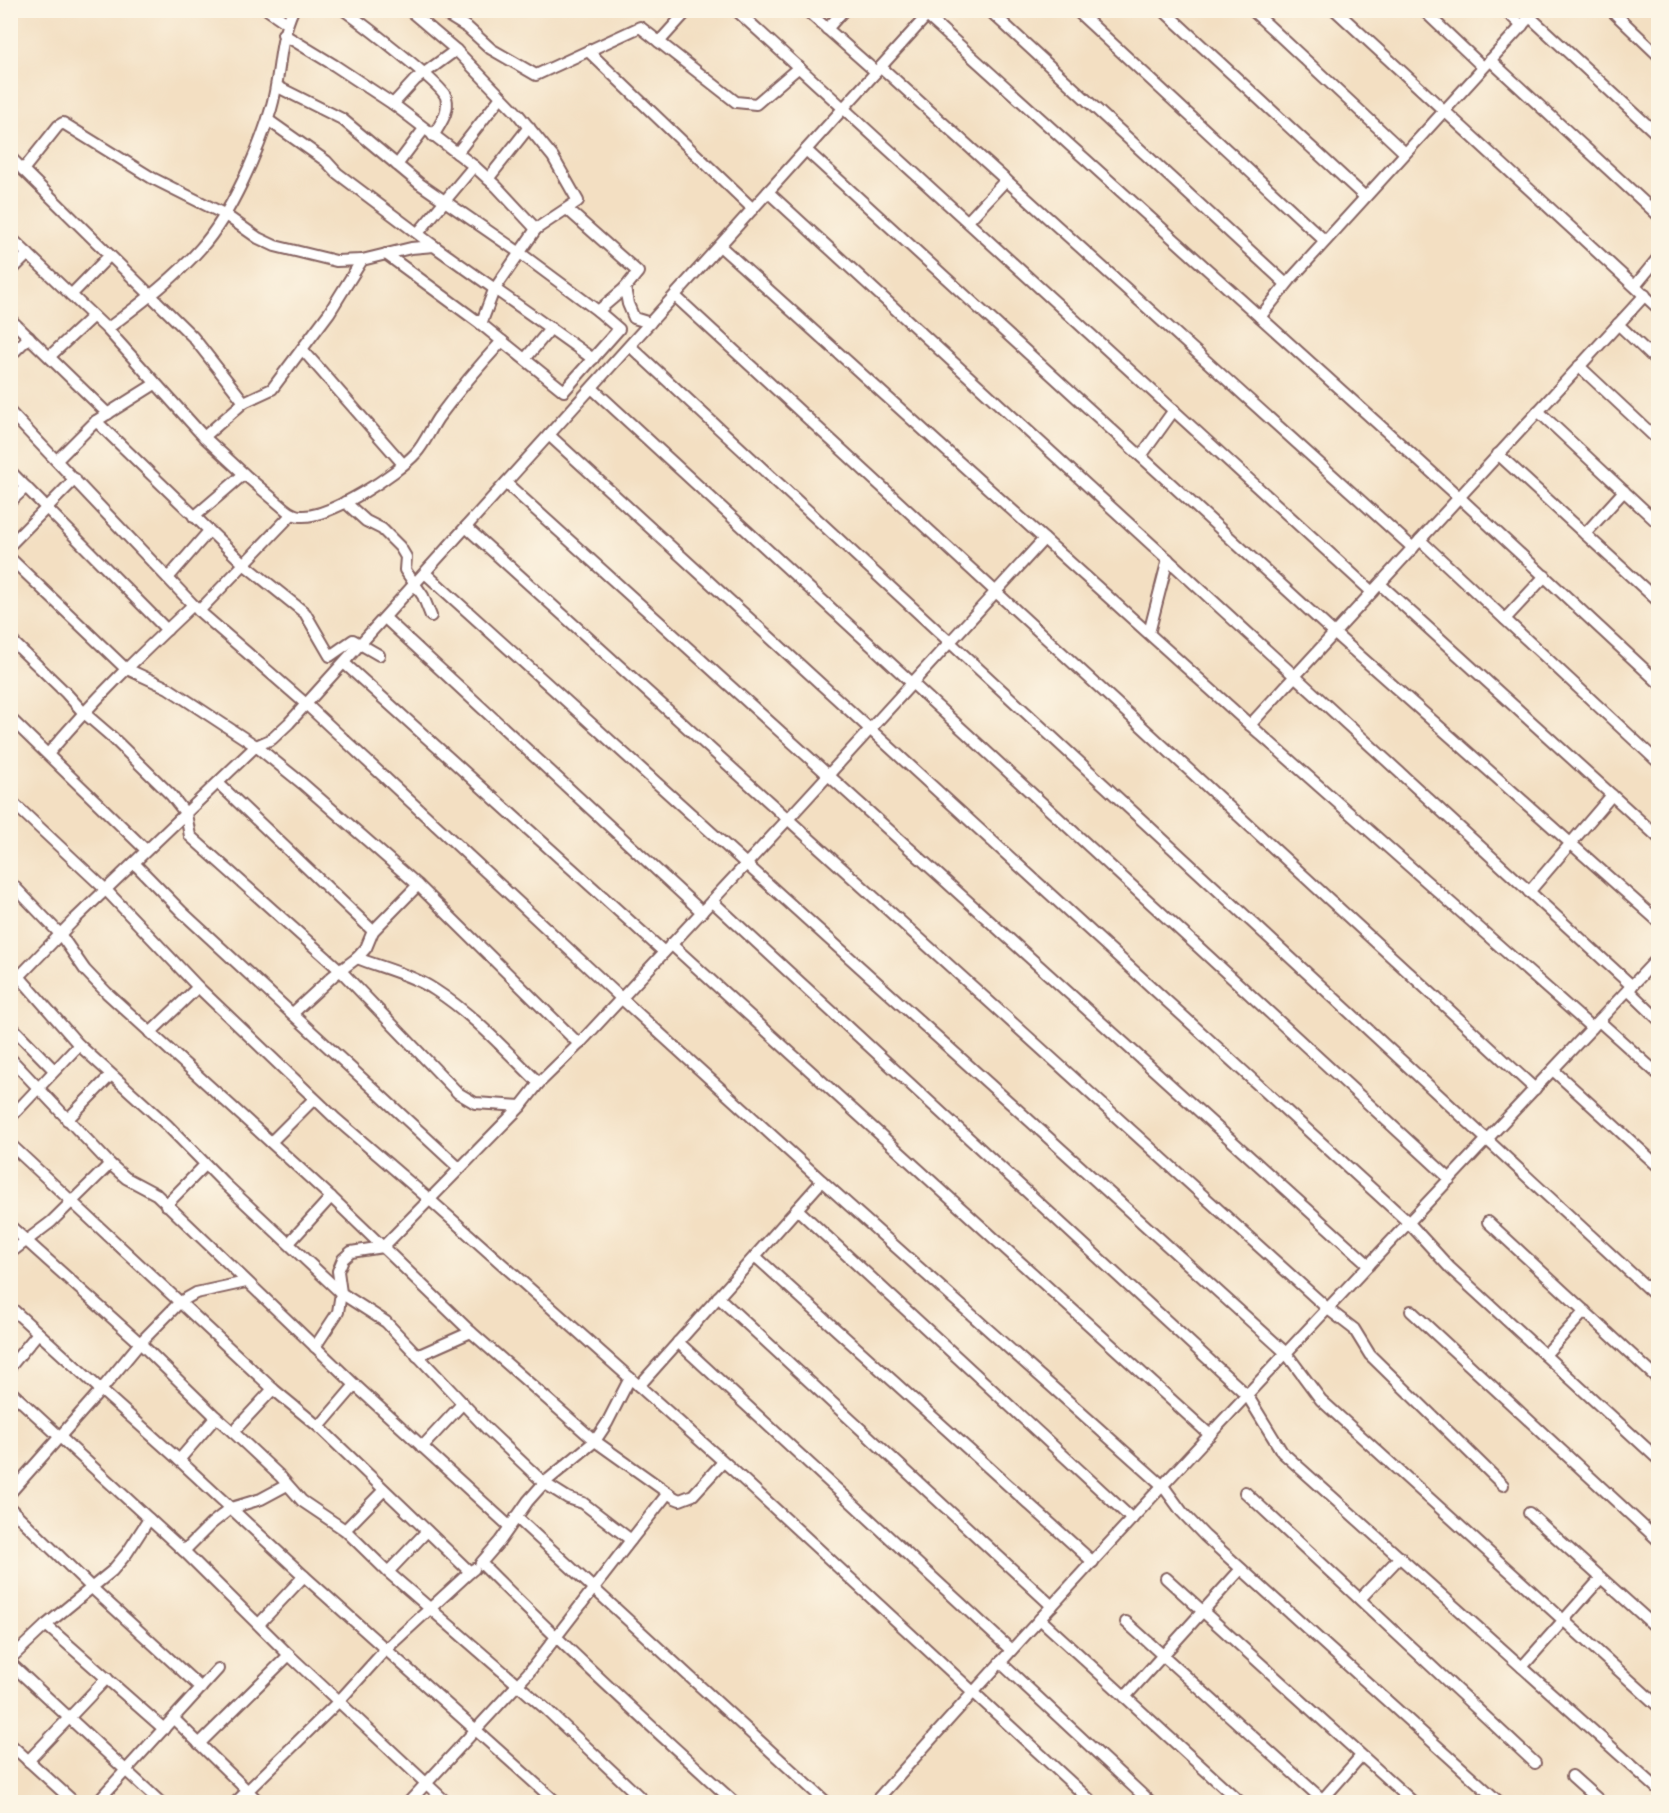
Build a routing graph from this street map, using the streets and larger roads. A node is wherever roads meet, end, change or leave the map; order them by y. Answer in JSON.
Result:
{"nodes":[{"id":1,"x":268,"y":10,"type":"edge"},
{"id":2,"x":293,"y":10,"type":"edge"},
{"id":3,"x":344,"y":10,"type":"edge"},
{"id":4,"x":409,"y":10,"type":"edge"},
{"id":5,"x":439,"y":10,"type":"edge"},
{"id":6,"x":688,"y":10,"type":"edge"},
{"id":7,"x":736,"y":10,"type":"edge"},
{"id":8,"x":806,"y":10,"type":"edge"},
{"id":9,"x":844,"y":10,"type":"edge"},
{"id":10,"x":989,"y":10,"type":"edge"},
{"id":11,"x":1076,"y":10,"type":"edge"},
{"id":12,"x":1163,"y":10,"type":"edge"},
{"id":13,"x":1252,"y":10,"type":"edge"},
{"id":14,"x":1335,"y":10,"type":"edge"},
{"id":15,"x":1423,"y":10,"type":"edge"},
{"id":16,"x":1505,"y":10,"type":"edge"},
{"id":17,"x":1611,"y":10,"type":"edge"},
{"id":18,"x":930,"y":13,"type":"edge"},
{"id":19,"x":1533,"y":14,"type":"edge"},
{"id":20,"x":287,"y":23,"type":"junction"},
{"id":21,"x":1522,"y":26,"type":"junction"},
{"id":22,"x":827,"y":29,"type":"junction"},
{"id":23,"x":283,"y":34,"type":"junction"},
{"id":24,"x":659,"y":42,"type":"junction"},
{"id":25,"x":456,"y":50,"type":"junction"},
{"id":26,"x":588,"y":51,"type":"junction"},
{"id":27,"x":1659,"y":55,"type":"edge"},
{"id":28,"x":1486,"y":64,"type":"junction"},
{"id":29,"x":799,"y":67,"type":"junction"},
{"id":30,"x":879,"y":70,"type":"junction"},
{"id":31,"x":424,"y":74,"type":"junction"},
{"id":32,"x":278,"y":87,"type":"junction"},
{"id":33,"x":501,"y":97,"type":"junction"},
{"id":34,"x":393,"y":104,"type":"junction"},
{"id":35,"x":844,"y":108,"type":"junction"},
{"id":36,"x":1443,"y":111,"type":"junction"},
{"id":37,"x":268,"y":120,"type":"junction"},
{"id":38,"x":529,"y":127,"type":"junction"},
{"id":39,"x":424,"y":129,"type":"junction"},
{"id":40,"x":1659,"y":135,"type":"edge"},
{"id":41,"x":433,"y":136,"type":"junction"},
{"id":42,"x":806,"y":150,"type":"junction"},
{"id":43,"x":457,"y":153,"type":"junction"},
{"id":44,"x":1405,"y":153,"type":"junction"},
{"id":45,"x":10,"y":158,"type":"edge"},
{"id":46,"x":397,"y":165,"type":"junction"},
{"id":47,"x":474,"y":166,"type":"junction"},
{"id":48,"x":23,"y":170,"type":"junction"},
{"id":49,"x":488,"y":179,"type":"junction"},
{"id":50,"x":1006,"y":180,"type":"junction"},
{"id":51,"x":768,"y":192,"type":"junction"},
{"id":52,"x":1365,"y":197,"type":"junction"},
{"id":53,"x":445,"y":202,"type":"junction"},
{"id":54,"x":567,"y":209,"type":"junction"},
{"id":55,"x":753,"y":209,"type":"junction"},
{"id":56,"x":224,"y":214,"type":"junction"},
{"id":57,"x":1659,"y":215,"type":"edge"},
{"id":58,"x":968,"y":221,"type":"junction"},
{"id":59,"x":536,"y":229,"type":"junction"},
{"id":60,"x":418,"y":233,"type":"junction"},
{"id":61,"x":10,"y":237,"type":"edge"},
{"id":62,"x":1325,"y":241,"type":"junction"},
{"id":63,"x":434,"y":246,"type":"junction"},
{"id":64,"x":720,"y":246,"type":"junction"},
{"id":65,"x":520,"y":253,"type":"junction"},
{"id":66,"x":28,"y":254,"type":"junction"},
{"id":67,"x":386,"y":254,"type":"junction"},
{"id":68,"x":109,"y":255,"type":"junction"},
{"id":69,"x":1659,"y":258,"type":"edge"},
{"id":70,"x":362,"y":260,"type":"junction"},
{"id":71,"x":10,"y":272,"type":"edge"},
{"id":72,"x":1286,"y":284,"type":"junction"},
{"id":73,"x":1635,"y":286,"type":"junction"},
{"id":74,"x":624,"y":288,"type":"junction"},
{"id":75,"x":494,"y":290,"type":"junction"},
{"id":76,"x":71,"y":295,"type":"junction"},
{"id":77,"x":1645,"y":295,"type":"junction"},
{"id":78,"x":151,"y":296,"type":"junction"},
{"id":79,"x":675,"y":296,"type":"junction"},
{"id":80,"x":1659,"y":308,"type":"edge"},
{"id":81,"x":598,"y":311,"type":"junction"},
{"id":82,"x":93,"y":315,"type":"junction"},
{"id":83,"x":1260,"y":317,"type":"junction"},
{"id":84,"x":10,"y":319,"type":"edge"},
{"id":85,"x":650,"y":323,"type":"junction"},
{"id":86,"x":481,"y":324,"type":"junction"},
{"id":87,"x":1618,"y":324,"type":"junction"},
{"id":88,"x":551,"y":328,"type":"junction"},
{"id":89,"x":107,"y":329,"type":"junction"},
{"id":90,"x":29,"y":337,"type":"junction"},
{"id":91,"x":502,"y":341,"type":"junction"},
{"id":92,"x":630,"y":346,"type":"junction"},
{"id":93,"x":302,"y":349,"type":"junction"},
{"id":94,"x":10,"y":356,"type":"edge"},
{"id":95,"x":50,"y":356,"type":"junction"},
{"id":96,"x":525,"y":359,"type":"junction"},
{"id":97,"x":593,"y":359,"type":"junction"},
{"id":98,"x":1659,"y":362,"type":"edge"},
{"id":99,"x":1579,"y":366,"type":"junction"},
{"id":100,"x":155,"y":384,"type":"junction"},
{"id":101,"x":592,"y":388,"type":"junction"},
{"id":102,"x":244,"y":402,"type":"junction"},
{"id":103,"x":1174,"y":410,"type":"junction"},
{"id":104,"x":1538,"y":411,"type":"junction"},
{"id":105,"x":10,"y":412,"type":"edge"},
{"id":106,"x":108,"y":414,"type":"junction"},
{"id":107,"x":96,"y":421,"type":"junction"},
{"id":108,"x":549,"y":435,"type":"junction"},
{"id":109,"x":204,"y":437,"type":"junction"},
{"id":110,"x":1659,"y":440,"type":"edge"},
{"id":111,"x":1498,"y":454,"type":"junction"},
{"id":112,"x":1141,"y":456,"type":"junction"},
{"id":113,"x":57,"y":460,"type":"junction"},
{"id":114,"x":403,"y":464,"type":"junction"},
{"id":115,"x":10,"y":471,"type":"edge"},
{"id":116,"x":244,"y":474,"type":"junction"},
{"id":117,"x":75,"y":479,"type":"junction"},
{"id":118,"x":506,"y":483,"type":"junction"},
{"id":119,"x":26,"y":486,"type":"junction"},
{"id":120,"x":1624,"y":491,"type":"junction"},
{"id":121,"x":1460,"y":497,"type":"junction"},
{"id":122,"x":10,"y":502,"type":"edge"},
{"id":123,"x":345,"y":502,"type":"junction"},
{"id":124,"x":46,"y":507,"type":"junction"},
{"id":125,"x":292,"y":514,"type":"junction"},
{"id":126,"x":194,"y":517,"type":"junction"},
{"id":127,"x":1659,"y":523,"type":"edge"},
{"id":128,"x":466,"y":527,"type":"junction"},
{"id":129,"x":209,"y":531,"type":"junction"},
{"id":130,"x":1585,"y":534,"type":"junction"},
{"id":131,"x":1044,"y":539,"type":"junction"},
{"id":132,"x":1416,"y":544,"type":"junction"},
{"id":133,"x":10,"y":545,"type":"edge"},
{"id":134,"x":10,"y":558,"type":"edge"},
{"id":135,"x":1168,"y":559,"type":"junction"},
{"id":136,"x":244,"y":564,"type":"junction"},
{"id":137,"x":425,"y":573,"type":"junction"},
{"id":138,"x":1545,"y":576,"type":"junction"},
{"id":139,"x":168,"y":578,"type":"junction"},
{"id":140,"x":415,"y":584,"type":"junction"},
{"id":141,"x":1376,"y":588,"type":"junction"},
{"id":142,"x":996,"y":592,"type":"junction"},
{"id":143,"x":1659,"y":602,"type":"edge"},
{"id":144,"x":196,"y":608,"type":"junction"},
{"id":145,"x":431,"y":616,"type":"dead end"},
{"id":146,"x":385,"y":618,"type":"junction"},
{"id":147,"x":1505,"y":619,"type":"junction"},
{"id":148,"x":166,"y":630,"type":"junction"},
{"id":149,"x":1149,"y":633,"type":"junction"},
{"id":150,"x":1334,"y":633,"type":"junction"},
{"id":151,"x":10,"y":639,"type":"edge"},
{"id":152,"x":949,"y":643,"type":"junction"},
{"id":153,"x":361,"y":644,"type":"junction"},
{"id":154,"x":379,"y":655,"type":"dead end"},
{"id":155,"x":344,"y":663,"type":"junction"},
{"id":156,"x":125,"y":668,"type":"junction"},
{"id":157,"x":1295,"y":676,"type":"junction"},
{"id":158,"x":1659,"y":682,"type":"edge"},
{"id":159,"x":912,"y":683,"type":"junction"},
{"id":160,"x":306,"y":704,"type":"junction"},
{"id":161,"x":83,"y":712,"type":"junction"},
{"id":162,"x":10,"y":718,"type":"edge"},
{"id":163,"x":1250,"y":725,"type":"junction"},
{"id":164,"x":870,"y":729,"type":"junction"},
{"id":165,"x":256,"y":746,"type":"junction"},
{"id":166,"x":48,"y":754,"type":"junction"},
{"id":167,"x":1659,"y":762,"type":"edge"},
{"id":168,"x":828,"y":775,"type":"junction"},
{"id":169,"x":218,"y":783,"type":"junction"},
{"id":170,"x":1612,"y":795,"type":"junction"},
{"id":171,"x":10,"y":800,"type":"edge"},
{"id":172,"x":186,"y":814,"type":"junction"},
{"id":173,"x":788,"y":819,"type":"junction"},
{"id":174,"x":1659,"y":837,"type":"edge"},
{"id":175,"x":1571,"y":844,"type":"junction"},
{"id":176,"x":146,"y":850,"type":"junction"},
{"id":177,"x":134,"y":863,"type":"junction"},
{"id":178,"x":746,"y":864,"type":"junction"},
{"id":179,"x":10,"y":882,"type":"edge"},
{"id":180,"x":418,"y":885,"type":"junction"},
{"id":181,"x":106,"y":890,"type":"junction"},
{"id":182,"x":1529,"y":892,"type":"junction"},
{"id":183,"x":712,"y":901,"type":"junction"},
{"id":184,"x":702,"y":912,"type":"junction"},
{"id":185,"x":1659,"y":921,"type":"edge"},
{"id":186,"x":373,"y":931,"type":"junction"},
{"id":187,"x":60,"y":934,"type":"junction"},
{"id":188,"x":668,"y":948,"type":"junction"},
{"id":189,"x":357,"y":958,"type":"junction"},
{"id":190,"x":1659,"y":958,"type":"edge"},
{"id":191,"x":10,"y":966,"type":"edge"},
{"id":192,"x":340,"y":970,"type":"junction"},
{"id":193,"x":20,"y":975,"type":"junction"},
{"id":194,"x":10,"y":986,"type":"edge"},
{"id":195,"x":198,"y":987,"type":"junction"},
{"id":196,"x":1630,"y":988,"type":"junction"},
{"id":197,"x":621,"y":998,"type":"junction"},
{"id":198,"x":293,"y":1013,"type":"junction"},
{"id":199,"x":1659,"y":1018,"type":"edge"},
{"id":200,"x":10,"y":1025,"type":"edge"},
{"id":201,"x":1595,"y":1025,"type":"junction"},
{"id":202,"x":150,"y":1033,"type":"junction"},
{"id":203,"x":579,"y":1044,"type":"junction"},
{"id":204,"x":79,"y":1045,"type":"junction"},
{"id":205,"x":10,"y":1058,"type":"edge"},
{"id":206,"x":54,"y":1070,"type":"junction"},
{"id":207,"x":1553,"y":1070,"type":"junction"},
{"id":208,"x":1659,"y":1074,"type":"edge"},
{"id":209,"x":111,"y":1075,"type":"junction"},
{"id":210,"x":539,"y":1083,"type":"junction"},
{"id":211,"x":38,"y":1088,"type":"junction"},
{"id":212,"x":1535,"y":1089,"type":"junction"},
{"id":213,"x":314,"y":1099,"type":"junction"},
{"id":214,"x":521,"y":1106,"type":"junction"},
{"id":215,"x":10,"y":1118,"type":"edge"},
{"id":216,"x":67,"y":1119,"type":"junction"},
{"id":217,"x":1486,"y":1141,"type":"junction"},
{"id":218,"x":271,"y":1142,"type":"junction"},
{"id":219,"x":10,"y":1144,"type":"edge"},
{"id":220,"x":110,"y":1164,"type":"junction"},
{"id":221,"x":205,"y":1165,"type":"junction"},
{"id":222,"x":1659,"y":1166,"type":"edge"},
{"id":223,"x":459,"y":1168,"type":"junction"},
{"id":224,"x":1450,"y":1179,"type":"junction"},
{"id":225,"x":822,"y":1181,"type":"junction"},
{"id":226,"x":331,"y":1197,"type":"junction"},
{"id":227,"x":429,"y":1199,"type":"junction"},
{"id":228,"x":72,"y":1201,"type":"junction"},
{"id":229,"x":166,"y":1205,"type":"junction"},
{"id":230,"x":797,"y":1209,"type":"junction"},
{"id":231,"x":1488,"y":1222,"type":"dead end"},
{"id":232,"x":1408,"y":1223,"type":"junction"},
{"id":233,"x":10,"y":1226,"type":"edge"},
{"id":234,"x":26,"y":1242,"type":"junction"},
{"id":235,"x":289,"y":1243,"type":"junction"},
{"id":236,"x":383,"y":1247,"type":"junction"},
{"id":237,"x":10,"y":1252,"type":"edge"},
{"id":238,"x":755,"y":1256,"type":"junction"},
{"id":239,"x":1369,"y":1265,"type":"junction"},
{"id":240,"x":246,"y":1282,"type":"junction"},
{"id":241,"x":341,"y":1293,"type":"junction"},
{"id":242,"x":718,"y":1297,"type":"junction"},
{"id":243,"x":1659,"y":1298,"type":"edge"},
{"id":244,"x":180,"y":1302,"type":"junction"},
{"id":245,"x":10,"y":1307,"type":"edge"},
{"id":246,"x":1328,"y":1309,"type":"junction"},
{"id":247,"x":1411,"y":1311,"type":"dead end"},
{"id":248,"x":1585,"y":1311,"type":"junction"},
{"id":249,"x":471,"y":1332,"type":"junction"},
{"id":250,"x":38,"y":1334,"type":"junction"},
{"id":251,"x":678,"y":1342,"type":"junction"},
{"id":252,"x":140,"y":1343,"type":"junction"},
{"id":253,"x":315,"y":1347,"type":"junction"},
{"id":254,"x":1286,"y":1353,"type":"junction"},
{"id":255,"x":1545,"y":1355,"type":"junction"},
{"id":256,"x":417,"y":1356,"type":"junction"},
{"id":257,"x":10,"y":1366,"type":"edge"},
{"id":258,"x":1659,"y":1379,"type":"edge"},
{"id":259,"x":635,"y":1382,"type":"junction"},
{"id":260,"x":355,"y":1385,"type":"junction"},
{"id":261,"x":273,"y":1389,"type":"junction"},
{"id":262,"x":101,"y":1390,"type":"junction"},
{"id":263,"x":10,"y":1391,"type":"edge"},
{"id":264,"x":1247,"y":1395,"type":"junction"},
{"id":265,"x":463,"y":1403,"type":"junction"},
{"id":266,"x":216,"y":1417,"type":"junction"},
{"id":267,"x":319,"y":1427,"type":"junction"},
{"id":268,"x":233,"y":1432,"type":"junction"},
{"id":269,"x":1210,"y":1435,"type":"junction"},
{"id":270,"x":60,"y":1437,"type":"junction"},
{"id":271,"x":595,"y":1441,"type":"junction"},
{"id":272,"x":422,"y":1447,"type":"junction"},
{"id":273,"x":1659,"y":1459,"type":"edge"},
{"id":274,"x":179,"y":1460,"type":"junction"},
{"id":275,"x":723,"y":1462,"type":"junction"},
{"id":276,"x":544,"y":1483,"type":"junction"},
{"id":277,"x":287,"y":1485,"type":"junction"},
{"id":278,"x":1503,"y":1485,"type":"dead end"},
{"id":279,"x":1163,"y":1486,"type":"junction"},
{"id":280,"x":384,"y":1490,"type":"junction"},
{"id":281,"x":1245,"y":1492,"type":"dead end"},
{"id":282,"x":10,"y":1493,"type":"edge"},
{"id":283,"x":668,"y":1493,"type":"junction"},
{"id":284,"x":10,"y":1508,"type":"edge"},
{"id":285,"x":231,"y":1508,"type":"junction"},
{"id":286,"x":1528,"y":1512,"type":"dead end"},
{"id":287,"x":149,"y":1519,"type":"junction"},
{"id":288,"x":1132,"y":1519,"type":"junction"},
{"id":289,"x":512,"y":1522,"type":"junction"},
{"id":290,"x":345,"y":1530,"type":"junction"},
{"id":291,"x":427,"y":1531,"type":"junction"},
{"id":292,"x":631,"y":1540,"type":"junction"},
{"id":293,"x":1659,"y":1540,"type":"edge"},
{"id":294,"x":184,"y":1551,"type":"junction"},
{"id":295,"x":1400,"y":1557,"type":"junction"},
{"id":296,"x":1093,"y":1562,"type":"junction"},
{"id":297,"x":481,"y":1563,"type":"junction"},
{"id":298,"x":1241,"y":1569,"type":"junction"},
{"id":299,"x":388,"y":1572,"type":"junction"},
{"id":300,"x":470,"y":1572,"type":"junction"},
{"id":301,"x":304,"y":1576,"type":"junction"},
{"id":302,"x":1166,"y":1578,"type":"dead end"},
{"id":303,"x":1602,"y":1578,"type":"junction"},
{"id":304,"x":91,"y":1587,"type":"junction"},
{"id":305,"x":594,"y":1588,"type":"junction"},
{"id":306,"x":1360,"y":1599,"type":"junction"},
{"id":307,"x":1052,"y":1606,"type":"junction"},
{"id":308,"x":428,"y":1608,"type":"junction"},
{"id":309,"x":1202,"y":1612,"type":"junction"},
{"id":310,"x":1040,"y":1619,"type":"junction"},
{"id":311,"x":1564,"y":1620,"type":"junction"},
{"id":312,"x":1126,"y":1622,"type":"dead end"},
{"id":313,"x":259,"y":1624,"type":"junction"},
{"id":314,"x":46,"y":1625,"type":"junction"},
{"id":315,"x":1659,"y":1629,"type":"edge"},
{"id":316,"x":555,"y":1637,"type":"junction"},
{"id":317,"x":386,"y":1649,"type":"junction"},
{"id":318,"x":1011,"y":1650,"type":"junction"},
{"id":319,"x":289,"y":1655,"type":"junction"},
{"id":320,"x":1163,"y":1656,"type":"junction"},
{"id":321,"x":10,"y":1661,"type":"edge"},
{"id":322,"x":1000,"y":1662,"type":"junction"},
{"id":323,"x":1522,"y":1667,"type":"junction"},
{"id":324,"x":218,"y":1669,"type":"dead end"},
{"id":325,"x":107,"y":1678,"type":"junction"},
{"id":326,"x":517,"y":1685,"type":"junction"},
{"id":327,"x":201,"y":1688,"type":"junction"},
{"id":328,"x":972,"y":1693,"type":"junction"},
{"id":329,"x":1125,"y":1697,"type":"junction"},
{"id":330,"x":339,"y":1701,"type":"junction"},
{"id":331,"x":1659,"y":1706,"type":"edge"},
{"id":332,"x":70,"y":1719,"type":"junction"},
{"id":333,"x":174,"y":1719,"type":"junction"},
{"id":334,"x":164,"y":1729,"type":"junction"},
{"id":335,"x":476,"y":1731,"type":"junction"},
{"id":336,"x":10,"y":1744,"type":"edge"},
{"id":337,"x":200,"y":1744,"type":"junction"},
{"id":338,"x":1361,"y":1756,"type":"junction"},
{"id":339,"x":28,"y":1761,"type":"junction"},
{"id":340,"x":1535,"y":1763,"type":"dead end"},
{"id":341,"x":126,"y":1771,"type":"junction"},
{"id":342,"x":1572,"y":1776,"type":"dead end"},
{"id":343,"x":428,"y":1784,"type":"junction"},
{"id":344,"x":1659,"y":1789,"type":"edge"},
{"id":345,"x":247,"y":1792,"type":"junction"},
{"id":346,"x":1324,"y":1801,"type":"edge"},
{"id":347,"x":74,"y":1803,"type":"edge"},
{"id":348,"x":98,"y":1803,"type":"edge"},
{"id":349,"x":160,"y":1803,"type":"edge"},
{"id":350,"x":236,"y":1803,"type":"edge"},
{"id":351,"x":259,"y":1803,"type":"edge"},
{"id":352,"x":409,"y":1803,"type":"edge"},
{"id":353,"x":446,"y":1803,"type":"edge"},
{"id":354,"x":556,"y":1803,"type":"edge"},
{"id":355,"x":645,"y":1803,"type":"edge"},
{"id":356,"x":734,"y":1803,"type":"edge"},
{"id":357,"x":826,"y":1803,"type":"edge"},
{"id":358,"x":876,"y":1803,"type":"edge"},
{"id":359,"x":1092,"y":1803,"type":"edge"},
{"id":360,"x":1150,"y":1803,"type":"edge"},
{"id":361,"x":1240,"y":1803,"type":"edge"},
{"id":362,"x":1413,"y":1803,"type":"edge"},
{"id":363,"x":1498,"y":1803,"type":"edge"},
{"id":364,"x":1600,"y":1803,"type":"edge"}],
"edges":[{"from":1,"to":20,"type":"street"},
{"from":2,"to":20,"type":"street"},
{"from":3,"to":31,"type":"street"},
{"from":4,"to":25,"type":"street"},
{"from":5,"to":26,"type":"street"},
{"from":6,"to":24,"type":"street"},
{"from":7,"to":29,"type":"street"},
{"from":8,"to":22,"type":"street"},
{"from":9,"to":22,"type":"street"},
{"from":10,"to":72,"type":"street"},
{"from":11,"to":62,"type":"street"},
{"from":12,"to":52,"type":"street"},
{"from":13,"to":44,"type":"street"},
{"from":14,"to":36,"type":"street"},
{"from":15,"to":28,"type":"street"},
{"from":16,"to":21,"type":"street"},
{"from":17,"to":27,"type":"street"},
{"from":18,"to":30,"type":"street"},
{"from":18,"to":83,"type":"street"},
{"from":19,"to":21,"type":"street"},
{"from":19,"to":40,"type":"street"},
{"from":20,"to":23,"type":"street"},
{"from":21,"to":28,"type":"street"},
{"from":22,"to":30,"type":"street"},
{"from":23,"to":32,"type":"street"},
{"from":23,"to":34,"type":"street"},
{"from":24,"to":26,"type":"street"},
{"from":24,"to":29,"type":"street"},
{"from":25,"to":31,"type":"street"},
{"from":25,"to":33,"type":"street"},
{"from":26,"to":55,"type":"street"},
{"from":28,"to":36,"type":"street"},
{"from":28,"to":57,"type":"street"},
{"from":29,"to":35,"type":"street"},
{"from":30,"to":35,"type":"street"},
{"from":30,"to":50,"type":"street"},
{"from":31,"to":34,"type":"street"},
{"from":31,"to":41,"type":"street"},
{"from":32,"to":37,"type":"street"},
{"from":32,"to":46,"type":"street"},
{"from":33,"to":38,"type":"street"},
{"from":33,"to":43,"type":"street"},
{"from":34,"to":39,"type":"street"},
{"from":35,"to":42,"type":"street"},
{"from":35,"to":58,"type":"street"},
{"from":36,"to":44,"type":"street"},
{"from":36,"to":73,"type":"street"},
{"from":37,"to":56,"type":"street"},
{"from":37,"to":60,"type":"street"},
{"from":38,"to":49,"type":"street"},
{"from":38,"to":54,"type":"street"},
{"from":39,"to":41,"type":"street"},
{"from":39,"to":46,"type":"street"},
{"from":41,"to":43,"type":"street"},
{"from":42,"to":51,"type":"street"},
{"from":42,"to":112,"type":"street"},
{"from":43,"to":47,"type":"street"},
{"from":44,"to":52,"type":"street"},
{"from":45,"to":48,"type":"street"},
{"from":46,"to":53,"type":"street"},
{"from":47,"to":49,"type":"street"},
{"from":47,"to":53,"type":"street"},
{"from":48,"to":56,"type":"street"},
{"from":48,"to":68,"type":"street"},
{"from":49,"to":59,"type":"street"},
{"from":50,"to":58,"type":"street"},
{"from":50,"to":132,"type":"street"},
{"from":51,"to":55,"type":"street"},
{"from":51,"to":135,"type":"street"},
{"from":52,"to":62,"type":"street"},
{"from":53,"to":60,"type":"street"},
{"from":53,"to":65,"type":"street"},
{"from":54,"to":59,"type":"street"},
{"from":54,"to":74,"type":"street"},
{"from":55,"to":64,"type":"street"},
{"from":56,"to":70,"type":"street"},
{"from":56,"to":78,"type":"street"},
{"from":58,"to":103,"type":"street"},
{"from":59,"to":65,"type":"street"},
{"from":60,"to":63,"type":"street"},
{"from":61,"to":66,"type":"street"},
{"from":62,"to":72,"type":"street"},
{"from":63,"to":67,"type":"street"},
{"from":63,"to":75,"type":"street"},
{"from":64,"to":79,"type":"street"},
{"from":64,"to":131,"type":"street"},
{"from":65,"to":75,"type":"street"},
{"from":65,"to":81,"type":"street"},
{"from":66,"to":71,"type":"street"},
{"from":66,"to":76,"type":"street"},
{"from":67,"to":70,"type":"street"},
{"from":67,"to":86,"type":"street"},
{"from":68,"to":76,"type":"street"},
{"from":68,"to":78,"type":"street"},
{"from":69,"to":73,"type":"street"},
{"from":70,"to":93,"type":"street"},
{"from":72,"to":83,"type":"street"},
{"from":73,"to":77,"type":"street"},
{"from":74,"to":81,"type":"street"},
{"from":74,"to":85,"type":"street"},
{"from":75,"to":86,"type":"street"},
{"from":75,"to":88,"type":"street"},
{"from":76,"to":82,"type":"street"},
{"from":77,"to":80,"type":"street"},
{"from":77,"to":87,"type":"street"},
{"from":78,"to":89,"type":"street"},
{"from":78,"to":102,"type":"street"},
{"from":79,"to":85,"type":"street"},
{"from":79,"to":142,"type":"street"},
{"from":81,"to":97,"type":"street"},
{"from":82,"to":89,"type":"street"},
{"from":82,"to":95,"type":"street"},
{"from":83,"to":121,"type":"street"},
{"from":84,"to":90,"type":"street"},
{"from":85,"to":92,"type":"street"},
{"from":86,"to":91,"type":"street"},
{"from":87,"to":98,"type":"street"},
{"from":87,"to":99,"type":"street"},
{"from":88,"to":96,"type":"street"},
{"from":88,"to":97,"type":"street"},
{"from":89,"to":100,"type":"street"},
{"from":90,"to":94,"type":"street"},
{"from":90,"to":95,"type":"street"},
{"from":91,"to":96,"type":"street"},
{"from":91,"to":114,"type":"street"},
{"from":92,"to":101,"type":"street"},
{"from":92,"to":152,"type":"street"},
{"from":93,"to":102,"type":"street"},
{"from":93,"to":114,"type":"street"},
{"from":95,"to":106,"type":"street"},
{"from":96,"to":97,"type":"street"},
{"from":99,"to":104,"type":"street"},
{"from":99,"to":110,"type":"street"},
{"from":100,"to":106,"type":"street"},
{"from":100,"to":109,"type":"street"},
{"from":101,"to":108,"type":"street"},
{"from":101,"to":159,"type":"street"},
{"from":102,"to":109,"type":"street"},
{"from":103,"to":112,"type":"street"},
{"from":103,"to":141,"type":"street"},
{"from":104,"to":111,"type":"street"},
{"from":104,"to":120,"type":"street"},
{"from":105,"to":113,"type":"street"},
{"from":106,"to":107,"type":"street"},
{"from":107,"to":113,"type":"street"},
{"from":107,"to":126,"type":"street"},
{"from":108,"to":118,"type":"street"},
{"from":108,"to":164,"type":"street"},
{"from":109,"to":116,"type":"street"},
{"from":111,"to":121,"type":"street"},
{"from":111,"to":130,"type":"street"},
{"from":112,"to":150,"type":"street"},
{"from":113,"to":117,"type":"street"},
{"from":114,"to":123,"type":"street"},
{"from":115,"to":119,"type":"street"},
{"from":116,"to":125,"type":"street"},
{"from":116,"to":126,"type":"street"},
{"from":117,"to":124,"type":"street"},
{"from":117,"to":139,"type":"street"},
{"from":118,"to":128,"type":"street"},
{"from":118,"to":168,"type":"street"},
{"from":119,"to":122,"type":"street"},
{"from":119,"to":124,"type":"street"},
{"from":120,"to":127,"type":"street"},
{"from":120,"to":130,"type":"street"},
{"from":121,"to":132,"type":"street"},
{"from":121,"to":138,"type":"street"},
{"from":123,"to":125,"type":"street"},
{"from":123,"to":140,"type":"street"},
{"from":124,"to":133,"type":"street"},
{"from":124,"to":148,"type":"street"},
{"from":125,"to":136,"type":"street"},
{"from":126,"to":129,"type":"street"},
{"from":128,"to":137,"type":"street"},
{"from":128,"to":173,"type":"street"},
{"from":129,"to":136,"type":"street"},
{"from":129,"to":139,"type":"street"},
{"from":130,"to":143,"type":"street"},
{"from":131,"to":142,"type":"street"},
{"from":131,"to":149,"type":"street"},
{"from":132,"to":141,"type":"street"},
{"from":132,"to":147,"type":"street"},
{"from":134,"to":156,"type":"street"},
{"from":135,"to":149,"type":"street"},
{"from":135,"to":157,"type":"street"},
{"from":136,"to":144,"type":"street"},
{"from":136,"to":153,"type":"street"},
{"from":137,"to":140,"type":"street"},
{"from":137,"to":178,"type":"street"},
{"from":138,"to":147,"type":"street"},
{"from":138,"to":158,"type":"street"},
{"from":139,"to":144,"type":"street"},
{"from":140,"to":145,"type":"street"},
{"from":140,"to":146,"type":"street"},
{"from":141,"to":150,"type":"street"},
{"from":141,"to":170,"type":"street"},
{"from":142,"to":152,"type":"street"},
{"from":142,"to":212,"type":"street"},
{"from":144,"to":148,"type":"street"},
{"from":144,"to":160,"type":"street"},
{"from":146,"to":153,"type":"street"},
{"from":146,"to":184,"type":"street"},
{"from":147,"to":167,"type":"street"},
{"from":148,"to":156,"type":"street"},
{"from":149,"to":163,"type":"street"},
{"from":150,"to":157,"type":"street"},
{"from":150,"to":175,"type":"street"},
{"from":151,"to":161,"type":"street"},
{"from":152,"to":159,"type":"street"},
{"from":152,"to":217,"type":"street"},
{"from":153,"to":154,"type":"street"},
{"from":153,"to":155,"type":"street"},
{"from":155,"to":160,"type":"street"},
{"from":155,"to":188,"type":"street"},
{"from":156,"to":161,"type":"street"},
{"from":156,"to":165,"type":"street"},
{"from":157,"to":163,"type":"street"},
{"from":157,"to":182,"type":"street"},
{"from":159,"to":164,"type":"street"},
{"from":159,"to":224,"type":"street"},
{"from":160,"to":165,"type":"street"},
{"from":160,"to":197,"type":"street"},
{"from":161,"to":166,"type":"street"},
{"from":161,"to":172,"type":"street"},
{"from":162,"to":166,"type":"street"},
{"from":163,"to":201,"type":"street"},
{"from":164,"to":168,"type":"street"},
{"from":164,"to":232,"type":"street"},
{"from":165,"to":169,"type":"street"},
{"from":165,"to":180,"type":"street"},
{"from":166,"to":176,"type":"street"},
{"from":168,"to":173,"type":"street"},
{"from":168,"to":239,"type":"street"},
{"from":169,"to":172,"type":"street"},
{"from":169,"to":186,"type":"street"},
{"from":170,"to":174,"type":"street"},
{"from":170,"to":175,"type":"street"},
{"from":171,"to":181,"type":"street"},
{"from":172,"to":176,"type":"street"},
{"from":172,"to":192,"type":"street"},
{"from":173,"to":178,"type":"street"},
{"from":173,"to":246,"type":"street"},
{"from":175,"to":182,"type":"street"},
{"from":175,"to":185,"type":"street"},
{"from":176,"to":177,"type":"street"},
{"from":177,"to":181,"type":"street"},
{"from":177,"to":198,"type":"street"},
{"from":178,"to":183,"type":"street"},
{"from":178,"to":254,"type":"street"},
{"from":179,"to":187,"type":"street"},
{"from":180,"to":186,"type":"street"},
{"from":180,"to":203,"type":"street"},
{"from":181,"to":187,"type":"street"},
{"from":181,"to":195,"type":"street"},
{"from":182,"to":196,"type":"street"},
{"from":183,"to":184,"type":"street"},
{"from":183,"to":264,"type":"street"},
{"from":184,"to":188,"type":"street"},
{"from":186,"to":189,"type":"street"},
{"from":187,"to":193,"type":"street"},
{"from":187,"to":202,"type":"street"},
{"from":188,"to":197,"type":"street"},
{"from":188,"to":269,"type":"street"},
{"from":189,"to":192,"type":"street"},
{"from":189,"to":210,"type":"street"},
{"from":190,"to":196,"type":"street"},
{"from":191,"to":193,"type":"street"},
{"from":192,"to":198,"type":"street"},
{"from":192,"to":214,"type":"street"},
{"from":193,"to":194,"type":"street"},
{"from":193,"to":204,"type":"street"},
{"from":195,"to":202,"type":"street"},
{"from":195,"to":213,"type":"street"},
{"from":196,"to":199,"type":"street"},
{"from":196,"to":201,"type":"street"},
{"from":197,"to":203,"type":"street"},
{"from":197,"to":225,"type":"street"},
{"from":198,"to":223,"type":"street"},
{"from":200,"to":206,"type":"street"},
{"from":201,"to":207,"type":"street"},
{"from":201,"to":208,"type":"street"},
{"from":202,"to":218,"type":"street"},
{"from":203,"to":210,"type":"street"},
{"from":204,"to":206,"type":"street"},
{"from":204,"to":209,"type":"street"},
{"from":205,"to":211,"type":"street"},
{"from":206,"to":211,"type":"street"},
{"from":207,"to":212,"type":"street"},
{"from":207,"to":222,"type":"street"},
{"from":209,"to":216,"type":"street"},
{"from":209,"to":221,"type":"street"},
{"from":210,"to":214,"type":"street"},
{"from":211,"to":215,"type":"street"},
{"from":211,"to":216,"type":"street"},
{"from":212,"to":217,"type":"street"},
{"from":213,"to":218,"type":"street"},
{"from":213,"to":227,"type":"street"},
{"from":214,"to":223,"type":"street"},
{"from":216,"to":220,"type":"street"},
{"from":217,"to":224,"type":"street"},
{"from":217,"to":243,"type":"street"},
{"from":218,"to":226,"type":"street"},
{"from":219,"to":228,"type":"street"},
{"from":220,"to":228,"type":"street"},
{"from":220,"to":229,"type":"street"},
{"from":221,"to":229,"type":"street"},
{"from":221,"to":235,"type":"street"},
{"from":223,"to":227,"type":"street"},
{"from":224,"to":232,"type":"street"},
{"from":225,"to":230,"type":"street"},
{"from":225,"to":279,"type":"street"},
{"from":226,"to":235,"type":"street"},
{"from":226,"to":236,"type":"street"},
{"from":227,"to":236,"type":"street"},
{"from":227,"to":259,"type":"street"},
{"from":228,"to":234,"type":"street"},
{"from":228,"to":244,"type":"street"},
{"from":229,"to":240,"type":"street"},
{"from":230,"to":238,"type":"street"},
{"from":230,"to":288,"type":"street"},
{"from":231,"to":248,"type":"street"},
{"from":232,"to":239,"type":"street"},
{"from":232,"to":255,"type":"street"},
{"from":233,"to":234,"type":"street"},
{"from":234,"to":237,"type":"street"},
{"from":234,"to":252,"type":"street"},
{"from":235,"to":241,"type":"street"},
{"from":236,"to":241,"type":"street"},
{"from":236,"to":249,"type":"street"},
{"from":238,"to":242,"type":"street"},
{"from":238,"to":296,"type":"street"},
{"from":239,"to":246,"type":"street"},
{"from":240,"to":244,"type":"street"},
{"from":240,"to":253,"type":"street"},
{"from":241,"to":253,"type":"street"},
{"from":241,"to":256,"type":"street"},
{"from":242,"to":251,"type":"street"},
{"from":242,"to":307,"type":"street"},
{"from":244,"to":252,"type":"street"},
{"from":244,"to":261,"type":"street"},
{"from":245,"to":250,"type":"street"},
{"from":246,"to":254,"type":"street"},
{"from":246,"to":278,"type":"street"},
{"from":247,"to":293,"type":"street"},
{"from":248,"to":255,"type":"street"},
{"from":248,"to":258,"type":"street"},
{"from":249,"to":256,"type":"street"},
{"from":249,"to":271,"type":"street"},
{"from":250,"to":257,"type":"street"},
{"from":250,"to":262,"type":"street"},
{"from":251,"to":259,"type":"street"},
{"from":251,"to":318,"type":"street"},
{"from":252,"to":262,"type":"street"},
{"from":252,"to":266,"type":"street"},
{"from":253,"to":260,"type":"street"},
{"from":254,"to":264,"type":"street"},
{"from":254,"to":311,"type":"street"},
{"from":255,"to":273,"type":"street"},
{"from":256,"to":265,"type":"street"},
{"from":259,"to":271,"type":"street"},
{"from":259,"to":275,"type":"street"},
{"from":260,"to":267,"type":"street"},
{"from":260,"to":272,"type":"street"},
{"from":261,"to":267,"type":"street"},
{"from":261,"to":268,"type":"street"},
{"from":262,"to":270,"type":"street"},
{"from":262,"to":274,"type":"street"},
{"from":263,"to":270,"type":"street"},
{"from":264,"to":269,"type":"street"},
{"from":264,"to":295,"type":"street"},
{"from":265,"to":272,"type":"street"},
{"from":265,"to":276,"type":"street"},
{"from":266,"to":268,"type":"street"},
{"from":266,"to":274,"type":"street"},
{"from":267,"to":280,"type":"street"},
{"from":268,"to":277,"type":"street"},
{"from":269,"to":279,"type":"street"},
{"from":270,"to":282,"type":"street"},
{"from":270,"to":287,"type":"street"},
{"from":271,"to":276,"type":"street"},
{"from":271,"to":283,"type":"street"},
{"from":272,"to":289,"type":"street"},
{"from":274,"to":285,"type":"street"},
{"from":275,"to":283,"type":"street"},
{"from":275,"to":328,"type":"street"},
{"from":276,"to":289,"type":"street"},
{"from":276,"to":292,"type":"street"},
{"from":277,"to":285,"type":"street"},
{"from":277,"to":290,"type":"street"},
{"from":279,"to":288,"type":"street"},
{"from":279,"to":298,"type":"street"},
{"from":280,"to":290,"type":"street"},
{"from":280,"to":291,"type":"street"},
{"from":281,"to":306,"type":"street"},
{"from":283,"to":292,"type":"street"},
{"from":284,"to":304,"type":"street"},
{"from":285,"to":294,"type":"street"},
{"from":285,"to":301,"type":"street"},
{"from":286,"to":303,"type":"street"},
{"from":287,"to":294,"type":"street"},
{"from":287,"to":304,"type":"street"},
{"from":288,"to":296,"type":"street"},
{"from":289,"to":297,"type":"street"},
{"from":289,"to":305,"type":"street"},
{"from":290,"to":299,"type":"street"},
{"from":291,"to":299,"type":"street"},
{"from":291,"to":300,"type":"street"},
{"from":292,"to":305,"type":"street"},
{"from":294,"to":313,"type":"street"},
{"from":295,"to":306,"type":"street"},
{"from":295,"to":323,"type":"street"},
{"from":296,"to":307,"type":"street"},
{"from":297,"to":300,"type":"street"},
{"from":297,"to":316,"type":"street"},
{"from":298,"to":309,"type":"street"},
{"from":298,"to":363,"type":"street"},
{"from":299,"to":308,"type":"street"},
{"from":300,"to":308,"type":"street"},
{"from":301,"to":313,"type":"street"},
{"from":301,"to":317,"type":"street"},
{"from":302,"to":309,"type":"street"},
{"from":303,"to":311,"type":"street"},
{"from":303,"to":315,"type":"street"},
{"from":304,"to":314,"type":"street"},
{"from":304,"to":327,"type":"street"},
{"from":305,"to":316,"type":"street"},
{"from":305,"to":357,"type":"street"},
{"from":306,"to":340,"type":"street"},
{"from":307,"to":310,"type":"street"},
{"from":308,"to":317,"type":"street"},
{"from":308,"to":326,"type":"street"},
{"from":309,"to":320,"type":"street"},
{"from":309,"to":338,"type":"street"},
{"from":310,"to":318,"type":"street"},
{"from":310,"to":329,"type":"street"},
{"from":311,"to":323,"type":"street"},
{"from":311,"to":331,"type":"street"},
{"from":312,"to":320,"type":"street"},
{"from":313,"to":319,"type":"street"},
{"from":314,"to":321,"type":"street"},
{"from":314,"to":325,"type":"street"},
{"from":316,"to":326,"type":"street"},
{"from":316,"to":356,"type":"street"},
{"from":317,"to":330,"type":"street"},
{"from":317,"to":335,"type":"street"},
{"from":318,"to":322,"type":"street"},
{"from":319,"to":330,"type":"street"},
{"from":319,"to":337,"type":"street"},
{"from":320,"to":329,"type":"street"},
{"from":320,"to":346,"type":"street"},
{"from":321,"to":332,"type":"street"},
{"from":322,"to":328,"type":"street"},
{"from":322,"to":360,"type":"street"},
{"from":323,"to":344,"type":"street"},
{"from":324,"to":327,"type":"street"},
{"from":325,"to":332,"type":"street"},
{"from":325,"to":334,"type":"street"},
{"from":326,"to":335,"type":"street"},
{"from":326,"to":355,"type":"street"},
{"from":327,"to":333,"type":"street"},
{"from":328,"to":358,"type":"street"},
{"from":328,"to":359,"type":"street"},
{"from":329,"to":361,"type":"street"},
{"from":330,"to":343,"type":"street"},
{"from":330,"to":345,"type":"street"},
{"from":332,"to":339,"type":"street"},
{"from":332,"to":341,"type":"street"},
{"from":333,"to":334,"type":"street"},
{"from":333,"to":337,"type":"street"},
{"from":334,"to":341,"type":"street"},
{"from":335,"to":343,"type":"street"},
{"from":335,"to":354,"type":"street"},
{"from":336,"to":339,"type":"street"},
{"from":337,"to":345,"type":"street"},
{"from":338,"to":346,"type":"street"},
{"from":338,"to":362,"type":"street"},
{"from":339,"to":347,"type":"street"},
{"from":341,"to":348,"type":"street"},
{"from":341,"to":349,"type":"street"},
{"from":342,"to":364,"type":"street"},
{"from":343,"to":352,"type":"street"},
{"from":343,"to":353,"type":"street"},
{"from":345,"to":350,"type":"street"},
{"from":345,"to":351,"type":"street"}]}
